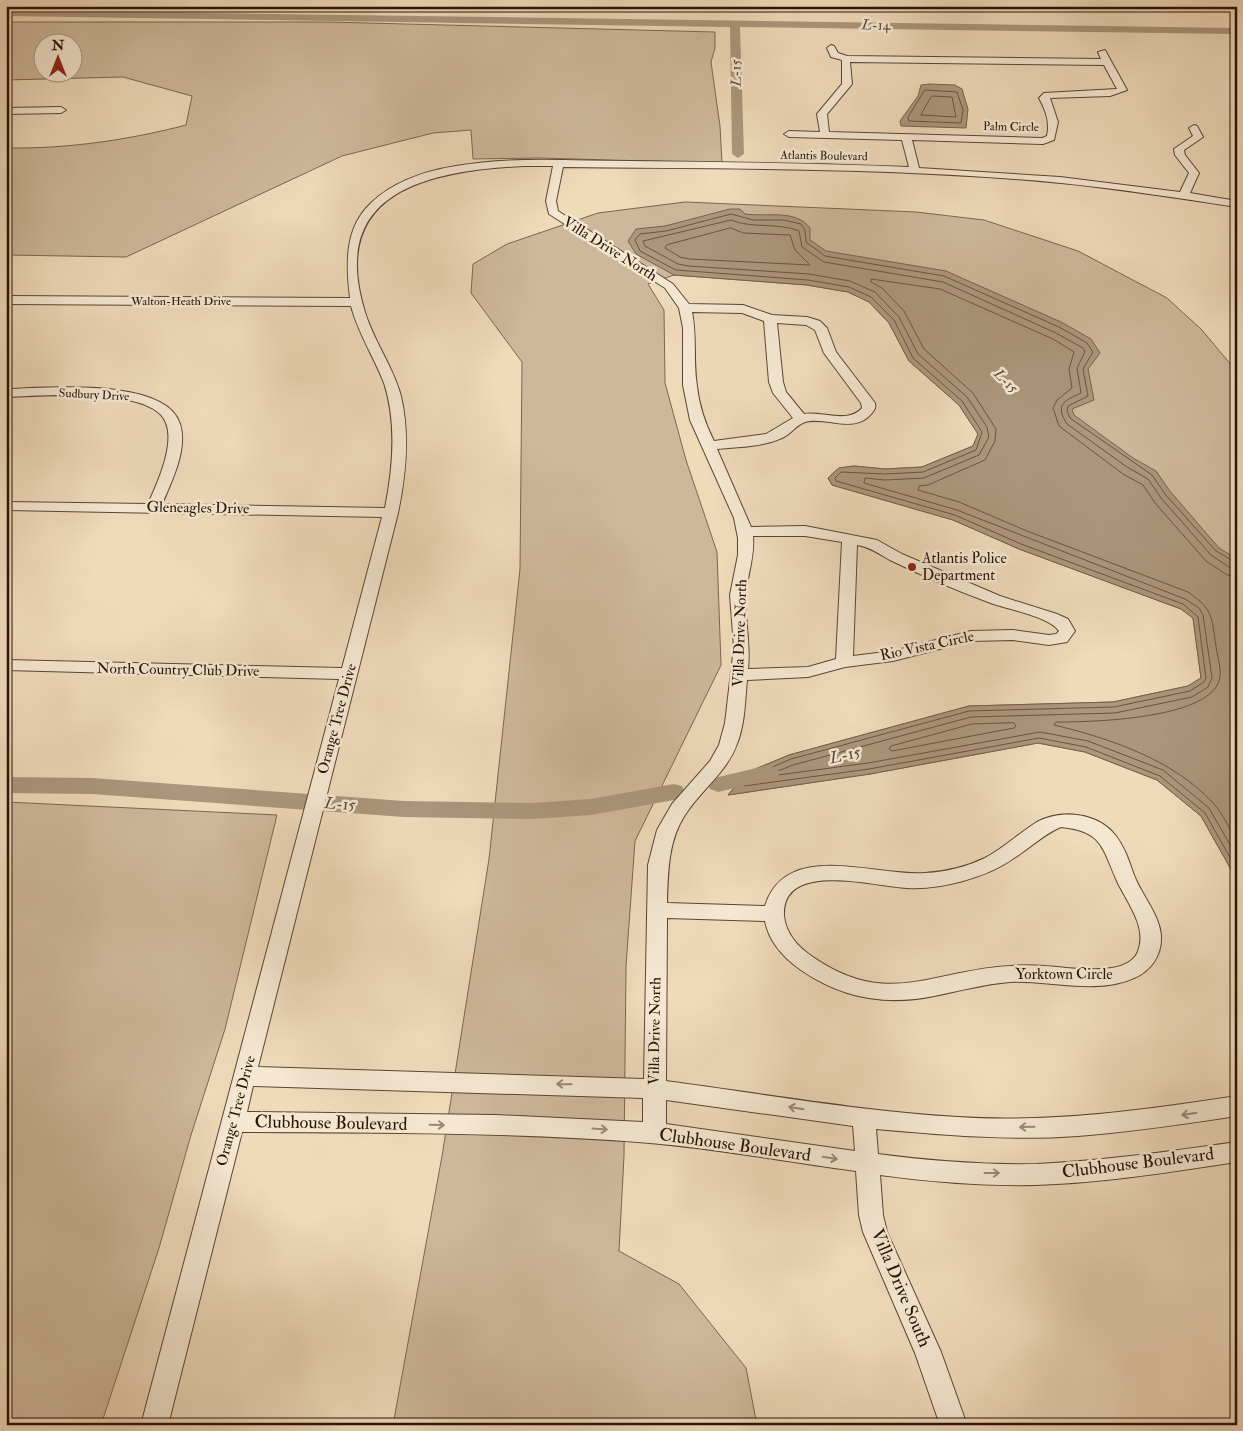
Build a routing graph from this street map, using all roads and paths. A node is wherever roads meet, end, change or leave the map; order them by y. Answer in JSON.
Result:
{"nodes":[{"id":1,"x":1225,"y":6,"type":"edge"},
{"id":2,"x":1237,"y":6,"type":"edge"},
{"id":3,"x":831,"y":48,"type":"dead end"},
{"id":4,"x":1102,"y":52,"type":"dead end"},
{"id":5,"x":846,"y":59,"type":"junction"},
{"id":6,"x":1107,"y":62,"type":"junction"},
{"id":7,"x":60,"y":110,"type":"dead end"},
{"id":8,"x":6,"y":111,"type":"edge"},
{"id":9,"x":1194,"y":128,"type":"dead end"},
{"id":10,"x":789,"y":134,"type":"dead end"},
{"id":11,"x":825,"y":135,"type":"junction"},
{"id":12,"x":906,"y":138,"type":"junction"},
{"id":13,"x":559,"y":164,"type":"junction"},
{"id":14,"x":916,"y":170,"type":"junction"},
{"id":15,"x":410,"y":182,"type":"joint"},
{"id":16,"x":1184,"y":195,"type":"junction"},
{"id":17,"x":1237,"y":204,"type":"edge"},
{"id":18,"x":6,"y":300,"type":"edge"},
{"id":19,"x":356,"y":302,"type":"junction"},
{"id":20,"x":686,"y":308,"type":"junction"},
{"id":21,"x":770,"y":319,"type":"junction"},
{"id":22,"x":6,"y":393,"type":"edge"},
{"id":23,"x":801,"y":419,"type":"junction"},
{"id":24,"x":710,"y":446,"type":"junction"},
{"id":25,"x":6,"y":506,"type":"edge"},
{"id":26,"x":154,"y":507,"type":"junction"},
{"id":27,"x":391,"y":513,"type":"junction"},
{"id":28,"x":745,"y":532,"type":"junction"},
{"id":29,"x":850,"y":538,"type":"junction"},
{"id":30,"x":844,"y":662,"type":"junction"},
{"id":31,"x":6,"y":665,"type":"edge"},
{"id":32,"x":349,"y":674,"type":"junction"},
{"id":33,"x":740,"y":675,"type":"junction"},
{"id":34,"x":656,"y":910,"type":"junction"},
{"id":35,"x":774,"y":914,"type":"junction"},
{"id":36,"x":246,"y":1076,"type":"junction"},
{"id":37,"x":654,"y":1089,"type":"junction"},
{"id":38,"x":1237,"y":1106,"type":"edge"},
{"id":39,"x":864,"y":1118,"type":"junction"},
{"id":40,"x":231,"y":1122,"type":"junction"},
{"id":41,"x":654,"y":1133,"type":"junction"},
{"id":42,"x":1237,"y":1152,"type":"edge"},
{"id":43,"x":867,"y":1164,"type":"junction"},
{"id":44,"x":154,"y":1425,"type":"edge"},
{"id":45,"x":954,"y":1425,"type":"edge"}],
"edges":[{"from":1,"to":2,"type":"street"},
{"from":3,"to":5,"type":"street"},
{"from":4,"to":6,"type":"street","name":"Palm Circle"},
{"from":5,"to":6,"type":"street"},
{"from":5,"to":11,"type":"street"},
{"from":6,"to":12,"type":"street","name":"Palm Circle"},
{"from":7,"to":8,"type":"street"},
{"from":9,"to":16,"type":"street"},
{"from":10,"to":11,"type":"street","name":"Palm Circle"},
{"from":11,"to":12,"type":"street","name":"Palm Circle"},
{"from":12,"to":14,"type":"street"},
{"from":13,"to":14,"type":"street","name":"Atlantis Boulevard"},
{"from":13,"to":15,"type":"street","name":"Atlantis Boulevard"},
{"from":13,"to":20,"type":"street","name":"Villa Drive North"},
{"from":14,"to":16,"type":"street","name":"Atlantis Boulevard"},
{"from":15,"to":19,"type":"street","name":"Orange Tree Drive"},
{"from":16,"to":17,"type":"street","name":"Atlantis Boulevard"},
{"from":18,"to":19,"type":"street","name":"Walton-Heath Drive"},
{"from":19,"to":27,"type":"street","name":"Orange Tree Drive"},
{"from":20,"to":21,"type":"street"},
{"from":20,"to":24,"type":"street","name":"Villa Drive North"},
{"from":21,"to":23,"type":"street"},
{"from":21,"to":23,"type":"street"},
{"from":22,"to":26,"type":"street","name":"Sudbury Drive"},
{"from":23,"to":24,"type":"street"},
{"from":24,"to":28,"type":"street","name":"Villa Drive North"},
{"from":25,"to":26,"type":"street","name":"Gleneagles Drive"},
{"from":26,"to":27,"type":"street","name":"Gleneagles Drive"},
{"from":27,"to":32,"type":"street","name":"Orange Tree Drive"},
{"from":28,"to":29,"type":"street","name":"Rio Vista Circle"},
{"from":28,"to":33,"type":"street","name":"Villa Drive North"},
{"from":29,"to":30,"type":"street"},
{"from":29,"to":30,"type":"street","name":"Rio Vista Circle"},
{"from":30,"to":33,"type":"street","name":"Rio Vista Circle"},
{"from":31,"to":32,"type":"street","name":"North Country Club Drive"},
{"from":32,"to":36,"type":"street","name":"Orange Tree Drive"},
{"from":33,"to":34,"type":"street","name":"Villa Drive North"},
{"from":34,"to":35,"type":"street"},
{"from":34,"to":37,"type":"street","name":"Villa Drive North"},
{"from":35,"to":35,"type":"street","name":"Yorktown Circle"},
{"from":37,"to":36,"type":"street","one_way":true},
{"from":36,"to":40,"type":"street","name":"Orange Tree Drive"},
{"from":39,"to":37,"type":"street","one_way":true},
{"from":37,"to":41,"type":"street","name":"Villa Drive North"},
{"from":38,"to":39,"type":"street","one_way":true},
{"from":39,"to":43,"type":"street","name":"Villa Drive South"},
{"from":40,"to":41,"type":"street","name":"Clubhouse Boulevard","one_way":true},
{"from":40,"to":44,"type":"street","name":"Orange Tree Drive"},
{"from":41,"to":43,"type":"street","name":"Clubhouse Boulevard","one_way":true},
{"from":43,"to":42,"type":"street","name":"Clubhouse Boulevard","one_way":true},
{"from":43,"to":45,"type":"street","name":"Villa Drive South"}]}
